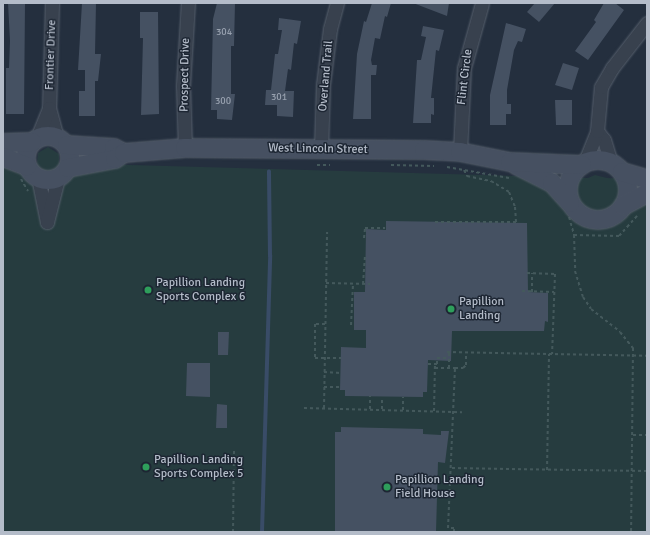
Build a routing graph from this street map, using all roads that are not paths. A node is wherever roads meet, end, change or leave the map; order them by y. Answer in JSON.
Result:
{"nodes":[{"id":1,"x":52,"y":3,"type":"edge"},
{"id":2,"x":188,"y":3,"type":"edge"},
{"id":3,"x":337,"y":3,"type":"edge"},
{"id":4,"x":482,"y":3,"type":"edge"},
{"id":5,"x":647,"y":23,"type":"edge"},
{"id":6,"x":49,"y":108,"type":"junction"},
{"id":7,"x":598,"y":131,"type":"junction"},
{"id":8,"x":34,"y":140,"type":"junction"},
{"id":9,"x":62,"y":141,"type":"junction"},
{"id":10,"x":3,"y":143,"type":"edge"},
{"id":11,"x":185,"y":148,"type":"junction"},
{"id":12,"x":320,"y":149,"type":"junction"},
{"id":13,"x":460,"y":152,"type":"junction"},
{"id":14,"x":124,"y":153,"type":"junction"},
{"id":15,"x":3,"y":156,"type":"edge"},
{"id":16,"x":583,"y":164,"type":"junction"},
{"id":17,"x":617,"y":168,"type":"junction"},
{"id":18,"x":511,"y":170,"type":"junction"},
{"id":19,"x":27,"y":172,"type":"junction"},
{"id":20,"x":63,"y":173,"type":"junction"},
{"id":21,"x":647,"y":179,"type":"edge"},
{"id":22,"x":647,"y":193,"type":"edge"},
{"id":23,"x":623,"y":206,"type":"junction"},
{"id":24,"x":569,"y":209,"type":"junction"}],
"edges":[{"from":1,"to":6,"type":"street","name":"Frontier Drive"},
{"from":2,"to":11,"type":"street","name":"Prospect Drive"},
{"from":3,"to":12,"type":"street","name":"Overland Trail"},
{"from":4,"to":13,"type":"street","name":"Flint Circle"},
{"from":5,"to":7,"type":"street"},
{"from":6,"to":8,"type":"street","name":"Frontier Drive"},
{"from":6,"to":9,"type":"street","name":"Frontier Drive"},
{"from":7,"to":16,"type":"street"},
{"from":7,"to":17,"type":"street"},
{"from":8,"to":9,"type":"street"},
{"from":8,"to":10,"type":"street"},
{"from":8,"to":19,"type":"street"},
{"from":9,"to":14,"type":"street","name":"West Lincoln Street"},
{"from":9,"to":20,"type":"street"},
{"from":11,"to":12,"type":"street","name":"West Lincoln Street"},
{"from":11,"to":14,"type":"street","name":"West Lincoln Street"},
{"from":12,"to":13,"type":"street","name":"West Lincoln Street"},
{"from":13,"to":18,"type":"street","name":"West Lincoln Street"},
{"from":14,"to":20,"type":"street","name":"West Lincoln Street"},
{"from":15,"to":19,"type":"street"},
{"from":16,"to":17,"type":"street"},
{"from":16,"to":18,"type":"street","name":"West Lincoln Street"},
{"from":16,"to":24,"type":"street"},
{"from":17,"to":21,"type":"street"},
{"from":17,"to":23,"type":"street"},
{"from":18,"to":24,"type":"street","name":"West Lincoln Street"},
{"from":19,"to":20,"type":"street"},
{"from":19,"to":20,"type":"street"},
{"from":22,"to":23,"type":"street"},
{"from":23,"to":24,"type":"street"}]}
